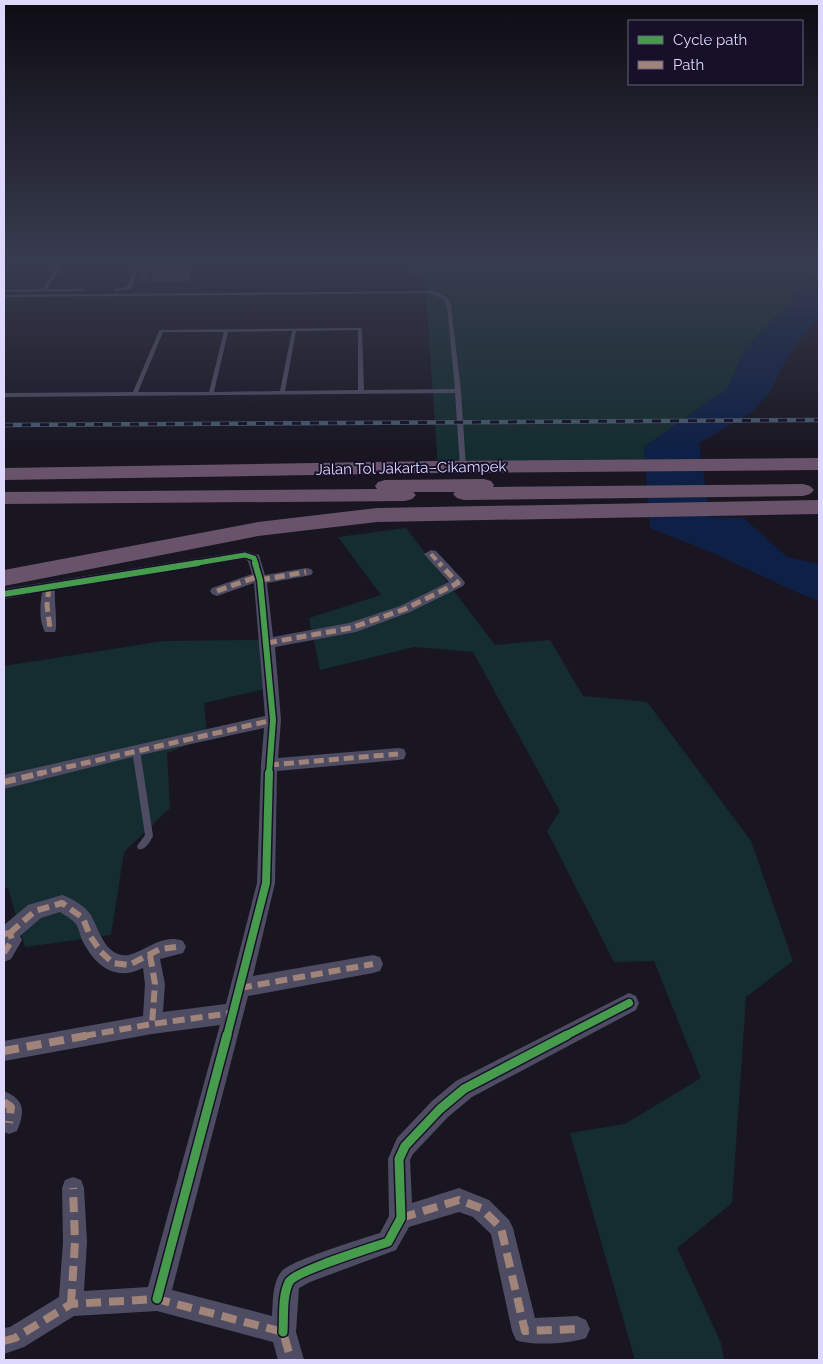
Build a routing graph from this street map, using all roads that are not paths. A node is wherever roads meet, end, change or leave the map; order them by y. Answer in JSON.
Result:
{"nodes":[{"id":1,"x":451,"y":325,"type":"edge"},
{"id":2,"x":294,"y":331,"type":"junction"},
{"id":3,"x":226,"y":332,"type":"junction"},
{"id":4,"x":458,"y":391,"type":"junction"},
{"id":5,"x":361,"y":392,"type":"junction"},
{"id":6,"x":282,"y":393,"type":"junction"},
{"id":7,"x":135,"y":394,"type":"junction"},
{"id":8,"x":211,"y":394,"type":"junction"},
{"id":9,"x":4,"y":395,"type":"edge"},
{"id":10,"x":819,"y":464,"type":"edge"},
{"id":11,"x":4,"y":465,"type":"edge"},
{"id":12,"x":463,"y":467,"type":"junction"},
{"id":13,"x":4,"y":474,"type":"edge"},
{"id":14,"x":54,"y":474,"type":"junction"},
{"id":15,"x":819,"y":475,"type":"edge"},
{"id":16,"x":4,"y":481,"type":"edge"},
{"id":17,"x":819,"y":483,"type":"edge"},
{"id":18,"x":819,"y":490,"type":"edge"},
{"id":19,"x":4,"y":491,"type":"edge"},
{"id":20,"x":4,"y":498,"type":"edge"},
{"id":21,"x":737,"y":500,"type":"junction"},
{"id":22,"x":819,"y":507,"type":"edge"},
{"id":23,"x":431,"y":554,"type":"dead end"},
{"id":24,"x":306,"y":572,"type":"dead end"},
{"id":25,"x":4,"y":578,"type":"edge"},
{"id":26,"x":260,"y":578,"type":"junction"},
{"id":27,"x":49,"y":587,"type":"junction"},
{"id":28,"x":217,"y":591,"type":"dead end"},
{"id":29,"x":4,"y":594,"type":"edge"},
{"id":30,"x":50,"y":628,"type":"dead end"},
{"id":31,"x":267,"y":643,"type":"junction"},
{"id":32,"x":273,"y":720,"type":"junction"},
{"id":33,"x":136,"y":750,"type":"junction"},
{"id":34,"x":398,"y":754,"type":"dead end"},
{"id":35,"x":270,"y":765,"type":"junction"},
{"id":36,"x":4,"y":782,"type":"edge"},
{"id":37,"x":141,"y":846,"type":"dead end"},
{"id":38,"x":7,"y":933,"type":"edge"},
{"id":39,"x":176,"y":947,"type":"dead end"},
{"id":40,"x":4,"y":953,"type":"edge"},
{"id":41,"x":150,"y":955,"type":"junction"},
{"id":42,"x":373,"y":964,"type":"dead end"},
{"id":43,"x":240,"y":988,"type":"junction"},
{"id":44,"x":629,"y":1003,"type":"dead end"},
{"id":45,"x":232,"y":1013,"type":"junction"},
{"id":46,"x":152,"y":1024,"type":"junction"},
{"id":47,"x":4,"y":1051,"type":"edge"},
{"id":48,"x":4,"y":1102,"type":"edge"},
{"id":49,"x":9,"y":1123,"type":"dead end"},
{"id":50,"x":73,"y":1188,"type":"dead end"},
{"id":51,"x":401,"y":1218,"type":"junction"},
{"id":52,"x":156,"y":1299,"type":"junction"},
{"id":53,"x":70,"y":1304,"type":"junction"},
{"id":54,"x":577,"y":1329,"type":"dead end"},
{"id":55,"x":283,"y":1332,"type":"junction"},
{"id":56,"x":4,"y":1341,"type":"edge"},
{"id":57,"x":291,"y":1360,"type":"edge"}],
"edges":[{"from":1,"to":4,"type":"lane"},
{"from":2,"to":3,"type":"lane"},
{"from":2,"to":5,"type":"lane"},
{"from":2,"to":6,"type":"lane"},
{"from":3,"to":7,"type":"lane"},
{"from":3,"to":8,"type":"lane"},
{"from":4,"to":5,"type":"lane"},
{"from":4,"to":12,"type":"lane"},
{"from":5,"to":6,"type":"lane"},
{"from":6,"to":8,"type":"lane"},
{"from":7,"to":8,"type":"lane"},
{"from":7,"to":9,"type":"lane"},
{"from":10,"to":12,"type":"highway","name":"Jalan Tol Jakarta–Cikampek"},
{"from":11,"to":14,"type":"highway"},
{"from":12,"to":14,"type":"highway","name":"Jalan Tol Jakarta–Cikampek"},
{"from":13,"to":14,"type":"highway","name":"Jalan Tol Jakarta–Cikampek"},
{"from":15,"to":16,"type":"highway"},
{"from":17,"to":19,"type":"highway"},
{"from":18,"to":21,"type":"highway","name":"Jalan Tol Jakarta–Cikampek"},
{"from":20,"to":21,"type":"highway","name":"Jalan Tol Jakarta–Cikampek"},
{"from":21,"to":22,"type":"highway"},
{"from":21,"to":25,"type":"highway"},
{"from":23,"to":31,"type":"street"},
{"from":24,"to":26,"type":"street"},
{"from":26,"to":27,"type":"street"},
{"from":26,"to":28,"type":"street"},
{"from":26,"to":31,"type":"street"},
{"from":27,"to":29,"type":"street"},
{"from":27,"to":30,"type":"street"},
{"from":31,"to":32,"type":"street"},
{"from":32,"to":33,"type":"street"},
{"from":32,"to":35,"type":"street"},
{"from":33,"to":36,"type":"street"},
{"from":33,"to":37,"type":"lane"},
{"from":34,"to":35,"type":"street"},
{"from":35,"to":43,"type":"street"},
{"from":38,"to":40,"type":"street"},
{"from":38,"to":41,"type":"street"},
{"from":39,"to":41,"type":"street"},
{"from":41,"to":46,"type":"street"},
{"from":42,"to":43,"type":"street"},
{"from":43,"to":45,"type":"street"},
{"from":44,"to":51,"type":"street"},
{"from":45,"to":46,"type":"street"},
{"from":45,"to":52,"type":"street"},
{"from":46,"to":47,"type":"street"},
{"from":48,"to":49,"type":"street"},
{"from":50,"to":53,"type":"street"},
{"from":51,"to":54,"type":"street"},
{"from":51,"to":55,"type":"street"},
{"from":52,"to":53,"type":"street"},
{"from":52,"to":55,"type":"street"},
{"from":53,"to":56,"type":"street"},
{"from":55,"to":57,"type":"street"}]}
